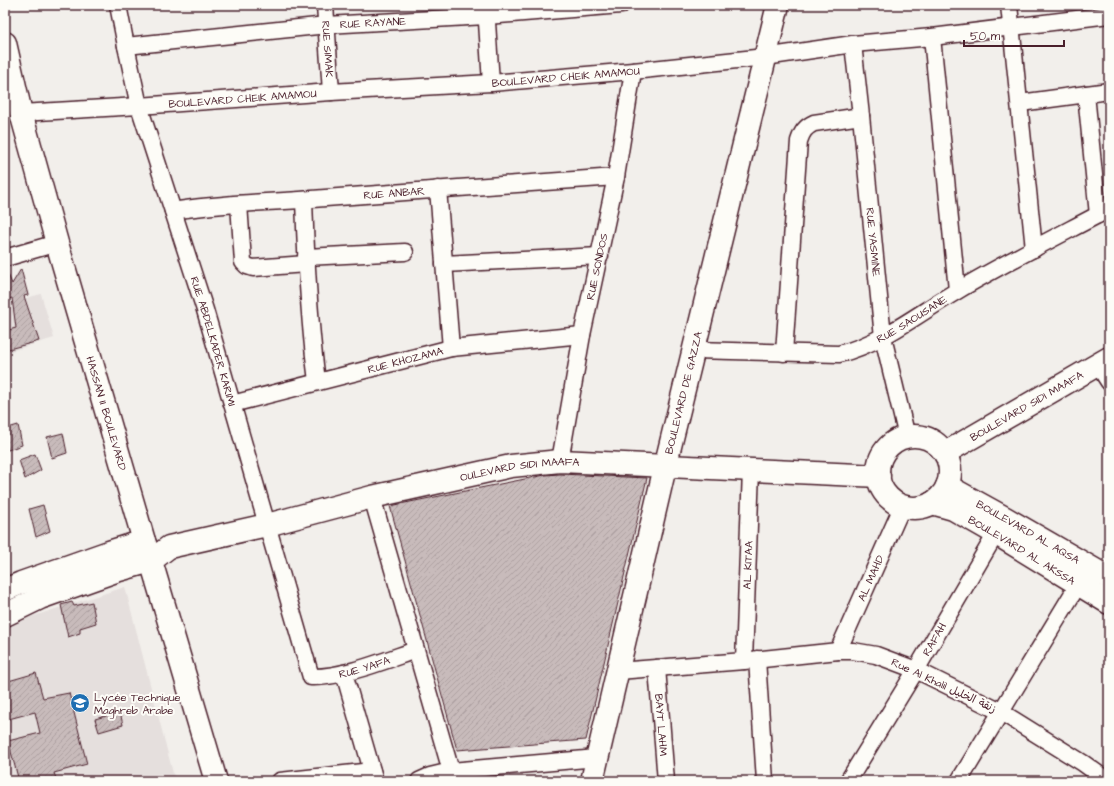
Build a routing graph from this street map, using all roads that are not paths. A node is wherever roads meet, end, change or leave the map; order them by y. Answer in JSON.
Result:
{"nodes":[{"id":1,"x":118,"y":5,"type":"edge"},
{"id":2,"x":325,"y":5,"type":"edge"},
{"id":3,"x":621,"y":5,"type":"edge"},
{"id":4,"x":778,"y":5,"type":"edge"},
{"id":5,"x":1009,"y":5,"type":"edge"},
{"id":6,"x":486,"y":10,"type":"edge"},
{"id":7,"x":1109,"y":15,"type":"edge"},
{"id":8,"x":327,"y":25,"type":"junction"},
{"id":9,"x":1010,"y":27,"type":"junction"},
{"id":10,"x":932,"y":37,"type":"junction"},
{"id":11,"x":5,"y":43,"type":"edge"},
{"id":12,"x":853,"y":44,"type":"junction"},
{"id":13,"x":126,"y":46,"type":"junction"},
{"id":14,"x":765,"y":57,"type":"junction"},
{"id":15,"x":634,"y":72,"type":"junction"},
{"id":16,"x":491,"y":83,"type":"junction"},
{"id":17,"x":1109,"y":91,"type":"edge"},
{"id":18,"x":331,"y":92,"type":"junction"},
{"id":19,"x":1086,"y":94,"type":"junction"},
{"id":20,"x":1020,"y":103,"type":"junction"},
{"id":21,"x":139,"y":106,"type":"junction"},
{"id":22,"x":21,"y":113,"type":"junction"},
{"id":23,"x":861,"y":116,"type":"junction"},
{"id":24,"x":616,"y":177,"type":"junction"},
{"id":25,"x":438,"y":189,"type":"junction"},
{"id":26,"x":304,"y":200,"type":"junction"},
{"id":27,"x":239,"y":204,"type":"junction"},
{"id":28,"x":173,"y":211,"type":"junction"},
{"id":29,"x":1104,"y":212,"type":"edge"},
{"id":30,"x":57,"y":242,"type":"junction"},
{"id":31,"x":1034,"y":249,"type":"junction"},
{"id":32,"x":405,"y":252,"type":"dead end"},
{"id":33,"x":600,"y":256,"type":"junction"},
{"id":34,"x":5,"y":258,"type":"edge"},
{"id":35,"x":306,"y":260,"type":"junction"},
{"id":36,"x":444,"y":264,"type":"junction"},
{"id":37,"x":958,"y":290,"type":"junction"},
{"id":38,"x":582,"y":335,"type":"junction"},
{"id":39,"x":883,"y":337,"type":"junction"},
{"id":40,"x":451,"y":348,"type":"junction"},
{"id":41,"x":694,"y":350,"type":"junction"},
{"id":42,"x":784,"y":353,"type":"junction"},
{"id":43,"x":1105,"y":368,"type":"edge"},
{"id":44,"x":317,"y":381,"type":"junction"},
{"id":45,"x":232,"y":404,"type":"junction"},
{"id":46,"x":907,"y":437,"type":"junction"},
{"id":47,"x":945,"y":453,"type":"junction"},
{"id":48,"x":560,"y":461,"type":"junction"},
{"id":49,"x":665,"y":467,"type":"junction"},
{"id":50,"x":751,"y":470,"type":"junction"},
{"id":51,"x":879,"y":476,"type":"junction"},
{"id":52,"x":947,"y":486,"type":"junction"},
{"id":53,"x":372,"y":497,"type":"junction"},
{"id":54,"x":932,"y":503,"type":"junction"},
{"id":55,"x":902,"y":506,"type":"junction"},
{"id":56,"x":267,"y":525,"type":"junction"},
{"id":57,"x":1000,"y":525,"type":"junction"},
{"id":58,"x":144,"y":541,"type":"junction"},
{"id":59,"x":169,"y":547,"type":"junction"},
{"id":60,"x":151,"y":561,"type":"junction"},
{"id":61,"x":1098,"y":576,"type":"edge"},
{"id":62,"x":5,"y":590,"type":"edge"},
{"id":63,"x":1109,"y":603,"type":"edge"},
{"id":64,"x":5,"y":615,"type":"edge"},
{"id":65,"x":416,"y":650,"type":"junction"},
{"id":66,"x":838,"y":651,"type":"junction"},
{"id":67,"x":751,"y":660,"type":"junction"},
{"id":68,"x":657,"y":668,"type":"junction"},
{"id":69,"x":618,"y":670,"type":"junction"},
{"id":70,"x":916,"y":670,"type":"junction"},
{"id":71,"x":344,"y":673,"type":"junction"},
{"id":72,"x":311,"y":677,"type":"joint"},
{"id":73,"x":1001,"y":712,"type":"junction"},
{"id":74,"x":597,"y":758,"type":"junction"},
{"id":75,"x":451,"y":771,"type":"junction"},
{"id":76,"x":373,"y":776,"type":"edge"},
{"id":77,"x":216,"y":781,"type":"edge"},
{"id":78,"x":280,"y":781,"type":"edge"},
{"id":79,"x":419,"y":781,"type":"edge"},
{"id":80,"x":592,"y":781,"type":"edge"},
{"id":81,"x":666,"y":781,"type":"edge"},
{"id":82,"x":765,"y":781,"type":"edge"},
{"id":83,"x":848,"y":781,"type":"edge"},
{"id":84,"x":960,"y":781,"type":"edge"},
{"id":85,"x":1108,"y":781,"type":"edge"}],
"edges":[{"from":1,"to":13,"type":"street","name":"RUE ABDELKADER KARIMI"},
{"from":2,"to":8,"type":"street","name":"RUE SIMAK"},
{"from":3,"to":6,"type":"street","name":"RUE RAYANE"},
{"from":4,"to":14,"type":"main road","name":"BOULEVARD DE GAZZA"},
{"from":5,"to":9,"type":"street"},
{"from":6,"to":8,"type":"street","name":"RUE RAYANE"},
{"from":6,"to":16,"type":"street"},
{"from":7,"to":9,"type":"street","name":"BOULEVARD CHEIK AMAMOU"},
{"from":8,"to":13,"type":"street","name":"RUE RAYANE"},
{"from":8,"to":18,"type":"street","name":"RUE SIMAK"},
{"from":9,"to":10,"type":"street","name":"BOULEVARD CHEIK AMAMOU"},
{"from":9,"to":20,"type":"street"},
{"from":10,"to":12,"type":"street","name":"BOULEVARD CHEIK AMAMOU"},
{"from":10,"to":37,"type":"street"},
{"from":11,"to":22,"type":"main road","name":"HASSAN II BOULEVARD"},
{"from":12,"to":14,"type":"street","name":"BOULEVARD CHEIK AMAMOU"},
{"from":12,"to":23,"type":"street","name":"RUE YASMINE"},
{"from":13,"to":21,"type":"street","name":"RUE ABDELKADER KARIMI"},
{"from":14,"to":15,"type":"street","name":"BOULEVARD CHEIK AMAMOU"},
{"from":14,"to":41,"type":"main road","name":"BOULEVARD DE GAZZA"},
{"from":15,"to":16,"type":"street","name":"BOULEVARD CHEIK AMAMOU"},
{"from":15,"to":24,"type":"street","name":"RUE SONDOS"},
{"from":16,"to":18,"type":"street","name":"BOULEVARD CHEIK AMAMOU"},
{"from":17,"to":19,"type":"street"},
{"from":18,"to":21,"type":"street","name":"BOULEVARD CHEIK AMAMOU"},
{"from":19,"to":20,"type":"street"},
{"from":19,"to":29,"type":"street"},
{"from":20,"to":31,"type":"street"},
{"from":21,"to":22,"type":"street","name":"BOULEVARD CHEIK AMAMOU"},
{"from":21,"to":28,"type":"street","name":"RUE ABDELKADER KARIMI"},
{"from":22,"to":30,"type":"main road","name":"HASSAN II BOULEVARD"},
{"from":23,"to":39,"type":"street","name":"RUE YASMINE"},
{"from":23,"to":42,"type":"street"},
{"from":24,"to":25,"type":"street","name":"RUE ANBAR"},
{"from":24,"to":33,"type":"street","name":"RUE SONDOS"},
{"from":25,"to":26,"type":"street","name":"RUE ANBAR"},
{"from":25,"to":36,"type":"street"},
{"from":26,"to":27,"type":"street","name":"RUE ANBAR"},
{"from":26,"to":35,"type":"street"},
{"from":27,"to":28,"type":"street","name":"RUE ANBAR"},
{"from":27,"to":35,"type":"street"},
{"from":28,"to":45,"type":"street","name":"RUE ABDELKADER KARIMI"},
{"from":29,"to":31,"type":"street","name":"RUE SAOUSANE"},
{"from":30,"to":34,"type":"street"},
{"from":30,"to":58,"type":"main road","name":"HASSAN II BOULEVARD"},
{"from":31,"to":37,"type":"street","name":"RUE SAOUSANE"},
{"from":32,"to":35,"type":"street"},
{"from":33,"to":36,"type":"street"},
{"from":33,"to":38,"type":"street","name":"RUE SONDOS"},
{"from":35,"to":44,"type":"street"},
{"from":36,"to":40,"type":"street"},
{"from":37,"to":39,"type":"street","name":"RUE SAOUSANE"},
{"from":38,"to":40,"type":"street","name":"RUE KHOZAMA"},
{"from":38,"to":48,"type":"street","name":"RUE SONDOS"},
{"from":39,"to":42,"type":"street","name":"RUE SAOUSANE"},
{"from":39,"to":46,"type":"street","name":"RUE YASMINE"},
{"from":40,"to":44,"type":"street","name":"RUE KHOZAMA"},
{"from":41,"to":42,"type":"street","name":"RUE SAOUSANE"},
{"from":41,"to":49,"type":"main road","name":"BOULEVARD DE GAZZA"},
{"from":43,"to":47,"type":"main road","name":"BOULEVARD SIDI MAAFA"},
{"from":44,"to":45,"type":"street","name":"RUE KHOZAMA"},
{"from":45,"to":56,"type":"street","name":"RUE ABDELKADER KARIMI"},
{"from":46,"to":47,"type":"main road"},
{"from":46,"to":51,"type":"main road"},
{"from":47,"to":52,"type":"main road"},
{"from":48,"to":49,"type":"main road","name":"OULEVARD SIDI MAAFA"},
{"from":48,"to":53,"type":"main road","name":"OULEVARD SIDI MAAFA"},
{"from":49,"to":50,"type":"main road","name":"OULEVARD SIDI MAAFA"},
{"from":49,"to":69,"type":"main road","name":"BOULEVARD DE GAZZA"},
{"from":50,"to":51,"type":"main road","name":"OULEVARD SIDI MAAFA"},
{"from":50,"to":67,"type":"street","name":"AL KITAA"},
{"from":51,"to":55,"type":"main road"},
{"from":52,"to":54,"type":"main road"},
{"from":52,"to":57,"type":"main road","name":"BOULEVARD AL AQSA"},
{"from":53,"to":56,"type":"main road","name":"OULEVARD SIDI MAAFA"},
{"from":53,"to":65,"type":"street"},
{"from":54,"to":55,"type":"main road"},
{"from":54,"to":57,"type":"main road","name":"BOULEVARD AL AKSSA"},
{"from":55,"to":66,"type":"street","name":"AL MAHD"},
{"from":56,"to":59,"type":"main road","name":"OULEVARD SIDI MAAFA"},
{"from":56,"to":72,"type":"street","name":"RUE ABDELKADER KARIMI"},
{"from":57,"to":61,"type":"main road","name":"BOULEVARD AL AQSA"},
{"from":57,"to":70,"type":"street","name":"RAFAH"},
{"from":58,"to":59,"type":"main road"},
{"from":58,"to":60,"type":"main road","name":"HASSAN II BOULEVARD"},
{"from":58,"to":62,"type":"main road"},
{"from":59,"to":60,"type":"main road"},
{"from":60,"to":64,"type":"main road"},
{"from":60,"to":77,"type":"main road","name":"HASSAN II BOULEVARD"},
{"from":61,"to":63,"type":"main road","name":"BOULEVARD AL AKSSA"},
{"from":61,"to":73,"type":"street"},
{"from":65,"to":71,"type":"street","name":"RUE YAFA"},
{"from":65,"to":75,"type":"street"},
{"from":66,"to":67,"type":"street","name":"Rue Al Khalil زنقة الخليل"},
{"from":66,"to":70,"type":"street","name":"Rue Al Khalil زنقة الخليل"},
{"from":67,"to":68,"type":"street","name":"Rue Al Khalil زنقة الخليل"},
{"from":67,"to":82,"type":"street","name":"AL KITAA"},
{"from":68,"to":69,"type":"street","name":"Rue Al Khalil زنقة الخليل"},
{"from":68,"to":81,"type":"street","name":"BAYT LAHM"},
{"from":69,"to":74,"type":"main road","name":"BOULEVARD DE GAZZA"},
{"from":70,"to":73,"type":"street","name":"Rue Al Khalil زنقة الخليل"},
{"from":70,"to":83,"type":"street","name":"RAFAH"},
{"from":71,"to":72,"type":"street","name":"RUE YAFA"},
{"from":71,"to":76,"type":"street"},
{"from":73,"to":84,"type":"street"},
{"from":73,"to":85,"type":"street","name":"Rue Al Khalil زنقة الخليل"},
{"from":74,"to":75,"type":"street"},
{"from":74,"to":80,"type":"main road","name":"BOULEVARD DE GAZZA"},
{"from":75,"to":79,"type":"street"},
{"from":76,"to":78,"type":"street"}]}
